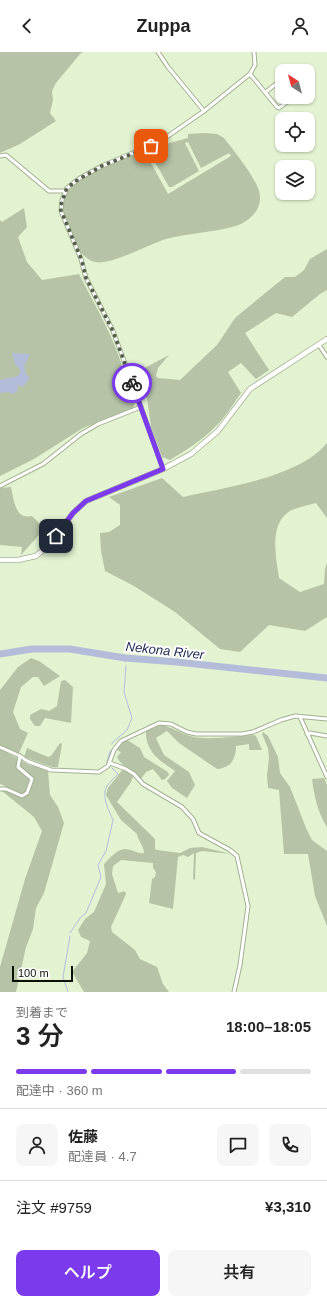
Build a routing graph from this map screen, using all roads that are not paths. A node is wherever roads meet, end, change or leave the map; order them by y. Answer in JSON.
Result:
{"nodes":[{"id":1,"x":158,"y":52,"type":"edge"},
{"id":2,"x":254,"y":52,"type":"edge"},
{"id":3,"x":250,"y":74,"type":"junction"},
{"id":4,"x":275,"y":85,"type":"edge"},
{"id":5,"x":266,"y":92,"type":"junction"},
{"id":6,"x":275,"y":103,"type":"edge"},
{"id":7,"x":276,"y":104,"type":"edge"},
{"id":8,"x":284,"y":104,"type":"edge"},
{"id":9,"x":204,"y":111,"type":"junction"},
{"id":10,"x":0,"y":156,"type":"edge"},
{"id":11,"x":66,"y":190,"type":"junction"},
{"id":12,"x":327,"y":339,"type":"edge"},
{"id":13,"x":319,"y":345,"type":"junction"},
{"id":14,"x":327,"y":357,"type":"edge"},
{"id":15,"x":141,"y":407,"type":"junction"},
{"id":16,"x":163,"y":469,"type":"junction"},
{"id":17,"x":0,"y":486,"type":"edge"},
{"id":18,"x":77,"y":501,"type":"dead end"},
{"id":19,"x":80,"y":506,"type":"junction"},
{"id":20,"x":0,"y":560,"type":"edge"},
{"id":21,"x":300,"y":717,"type":"junction"},
{"id":22,"x":327,"y":719,"type":"edge"},
{"id":23,"x":307,"y":734,"type":"junction"},
{"id":24,"x":327,"y":736,"type":"edge"},
{"id":25,"x":0,"y":747,"type":"edge"},
{"id":26,"x":20,"y":756,"type":"junction"},
{"id":27,"x":110,"y":763,"type":"junction"},
{"id":28,"x":327,"y":777,"type":"edge"},
{"id":29,"x":0,"y":789,"type":"edge"},
{"id":30,"x":234,"y":992,"type":"edge"}],
"edges":[{"from":1,"to":9,"type":"street"},
{"from":2,"to":3,"type":"street"},
{"from":3,"to":5,"type":"street"},
{"from":3,"to":9,"type":"street"},
{"from":4,"to":5,"type":"street"},
{"from":5,"to":6,"type":"street"},
{"from":7,"to":8,"type":"street"},
{"from":9,"to":11,"type":"street"},
{"from":10,"to":11,"type":"street"},
{"from":11,"to":15,"type":"street"},
{"from":12,"to":13,"type":"street"},
{"from":13,"to":14,"type":"street"},
{"from":13,"to":16,"type":"street"},
{"from":15,"to":16,"type":"street"},
{"from":15,"to":17,"type":"street"},
{"from":16,"to":19,"type":"street"},
{"from":18,"to":19,"type":"street"},
{"from":19,"to":20,"type":"street"},
{"from":21,"to":22,"type":"street"},
{"from":21,"to":23,"type":"street"},
{"from":21,"to":27,"type":"street"},
{"from":23,"to":24,"type":"street"},
{"from":23,"to":28,"type":"street"},
{"from":25,"to":26,"type":"street"},
{"from":26,"to":27,"type":"street"},
{"from":26,"to":29,"type":"street"},
{"from":27,"to":30,"type":"street"}]}
